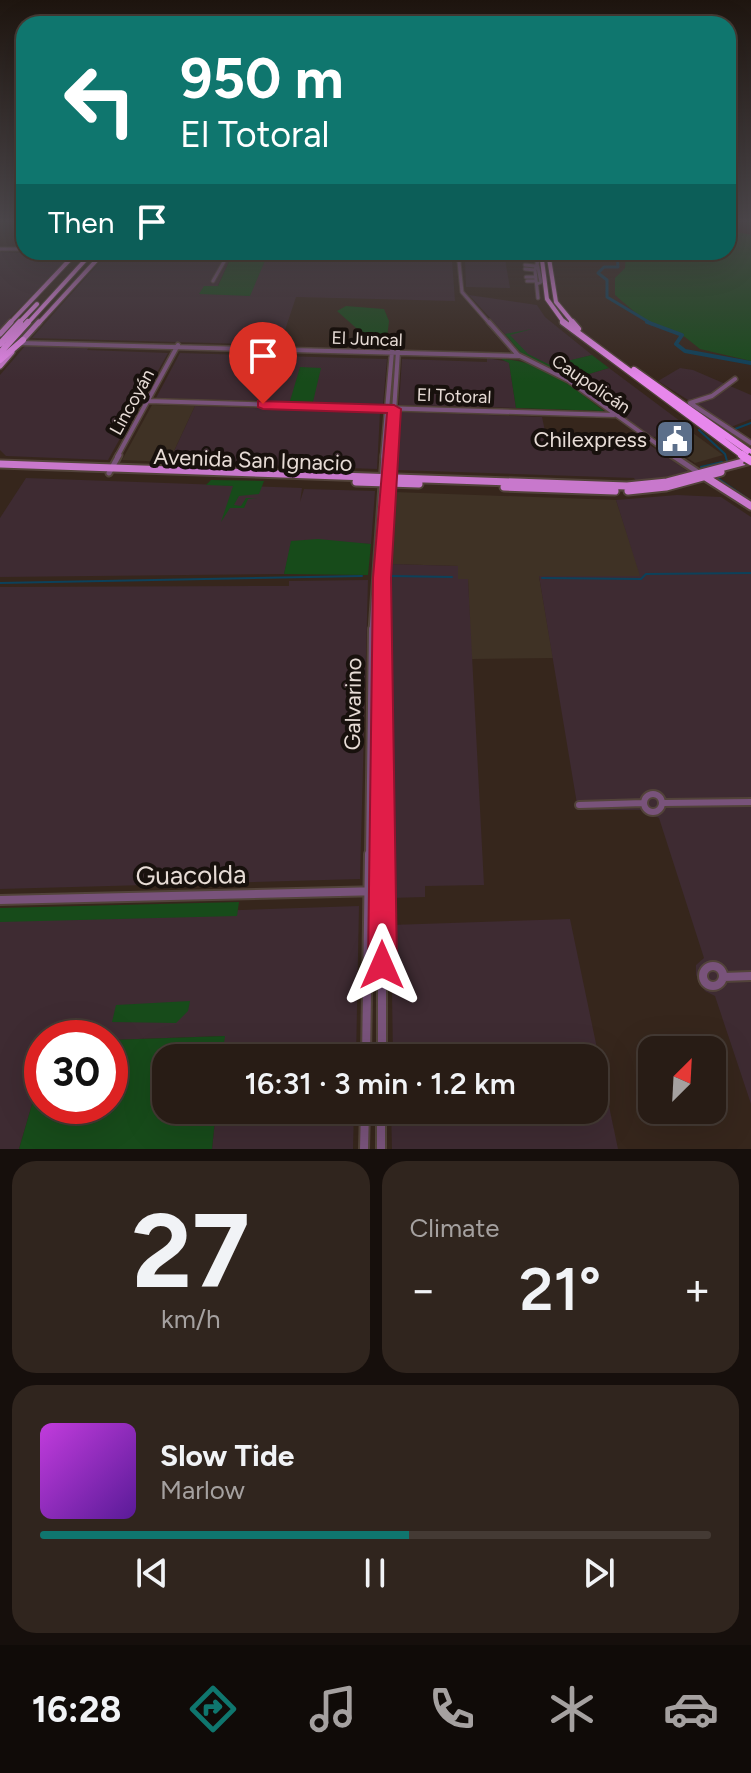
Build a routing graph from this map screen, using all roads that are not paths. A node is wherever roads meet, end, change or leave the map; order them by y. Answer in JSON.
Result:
{"nodes":[{"id":1,"x":56,"y":275,"type":"edge"},
{"id":2,"x":65,"y":275,"type":"edge"},
{"id":3,"x":67,"y":275,"type":"edge"},
{"id":4,"x":84,"y":275,"type":"edge"},
{"id":5,"x":217,"y":275,"type":"edge"},
{"id":6,"x":460,"y":275,"type":"edge"},
{"id":7,"x":536,"y":275,"type":"edge"},
{"id":8,"x":539,"y":275,"type":"edge"},
{"id":9,"x":544,"y":275,"type":"edge"},
{"id":10,"x":552,"y":275,"type":"edge"},
{"id":11,"x":526,"y":279,"type":"dead end"},
{"id":12,"x":213,"y":281,"type":"dead end"},
{"id":13,"x":536,"y":281,"type":"junction"},
{"id":14,"x":538,"y":298,"type":"dead end"},
{"id":15,"x":0,"y":334,"type":"edge"},
{"id":16,"x":22,"y":341,"type":"junction"},
{"id":17,"x":0,"y":344,"type":"edge"},
{"id":18,"x":178,"y":346,"type":"junction"},
{"id":19,"x":395,"y":352,"type":"junction"},
{"id":20,"x":0,"y":353,"type":"edge"},
{"id":21,"x":518,"y":355,"type":"junction"},
{"id":22,"x":0,"y":360,"type":"edge"},
{"id":23,"x":0,"y":366,"type":"edge"},
{"id":24,"x":735,"y":379,"type":"dead end"},
{"id":25,"x":148,"y":401,"type":"junction"},
{"id":26,"x":387,"y":408,"type":"junction"},
{"id":27,"x":394,"y":409,"type":"junction"},
{"id":28,"x":614,"y":415,"type":"junction"},
{"id":29,"x":751,"y":443,"type":"edge"},
{"id":30,"x":748,"y":459,"type":"edge"},
{"id":31,"x":3,"y":465,"type":"edge"},
{"id":32,"x":20,"y":465,"type":"junction"},
{"id":33,"x":110,"y":470,"type":"junction"},
{"id":34,"x":702,"y":475,"type":"junction"},
{"id":35,"x":385,"y":480,"type":"junction"},
{"id":36,"x":751,"y":506,"type":"edge"},
{"id":37,"x":373,"y":572,"type":"junction"},
{"id":38,"x":382,"y":572,"type":"junction"},
{"id":39,"x":370,"y":706,"type":"junction"},
{"id":40,"x":382,"y":708,"type":"junction"},
{"id":41,"x":751,"y":802,"type":"edge"},
{"id":42,"x":579,"y":805,"type":"dead end"},
{"id":43,"x":369,"y":891,"type":"junction"},
{"id":44,"x":382,"y":891,"type":"junction"},
{"id":45,"x":0,"y":900,"type":"edge"},
{"id":46,"x":751,"y":976,"type":"edge"},
{"id":47,"x":723,"y":977,"type":"dead end"},
{"id":48,"x":366,"y":1044,"type":"edge"},
{"id":49,"x":382,"y":1044,"type":"edge"},
{"id":50,"x":365,"y":1124,"type":"edge"},
{"id":51,"x":381,"y":1124,"type":"edge"},
{"id":52,"x":364,"y":1149,"type":"edge"},
{"id":53,"x":381,"y":1149,"type":"edge"}],
"edges":[{"from":1,"to":15,"type":"main road"},
{"from":2,"to":17,"type":"highway"},
{"from":3,"to":20,"type":"highway"},
{"from":4,"to":16,"type":"main road"},
{"from":5,"to":12,"type":"street"},
{"from":6,"to":21,"type":"street","name":"Caupolicán"},
{"from":7,"to":13,"type":"street"},
{"from":8,"to":13,"type":"street"},
{"from":9,"to":30,"type":"highway"},
{"from":10,"to":30,"type":"highway"},
{"from":11,"to":13,"type":"street"},
{"from":13,"to":14,"type":"street"},
{"from":16,"to":18,"type":"street","name":"El Juncal"},
{"from":16,"to":22,"type":"highway"},
{"from":16,"to":23,"type":"main road"},
{"from":18,"to":19,"type":"street","name":"El Juncal"},
{"from":18,"to":25,"type":"street","name":"Lincoyán"},
{"from":19,"to":21,"type":"street","name":"El Juncal"},
{"from":19,"to":26,"type":"street","name":"Galvarino"},
{"from":19,"to":27,"type":"street","name":"Galvarino"},
{"from":21,"to":28,"type":"street","name":"Caupolicán"},
{"from":24,"to":29,"type":"street"},
{"from":25,"to":26,"type":"street","name":"El Totoral"},
{"from":25,"to":33,"type":"street","name":"Lincoyán"},
{"from":26,"to":27,"type":"street","name":"El Totoral"},
{"from":26,"to":35,"type":"street","name":"Galvarino"},
{"from":27,"to":28,"type":"street","name":"El Totoral"},
{"from":27,"to":35,"type":"street","name":"Galvarino"},
{"from":28,"to":34,"type":"street","name":"Caupolicán"},
{"from":30,"to":34,"type":"main road","name":"Avenida San Ignacio"},
{"from":31,"to":32,"type":"main road","name":"Avenida San Ignacio"},
{"from":31,"to":32,"type":"main road"},
{"from":31,"to":33,"type":"main road","name":"Avenida San Ignacio"},
{"from":32,"to":33,"type":"main road","name":"Avenida San Ignacio"},
{"from":33,"to":35,"type":"main road","name":"Avenida San Ignacio"},
{"from":34,"to":35,"type":"main road","name":"Avenida San Ignacio"},
{"from":34,"to":36,"type":"main road","name":"Caupolicán"},
{"from":35,"to":37,"type":"street","name":"Galvarino"},
{"from":35,"to":38,"type":"street","name":"Galvarino"},
{"from":37,"to":38,"type":"street"},
{"from":37,"to":39,"type":"street","name":"Galvarino"},
{"from":38,"to":40,"type":"street","name":"Galvarino"},
{"from":39,"to":40,"type":"street"},
{"from":39,"to":43,"type":"street","name":"Galvarino"},
{"from":40,"to":44,"type":"street","name":"Galvarino"},
{"from":41,"to":42,"type":"street"},
{"from":43,"to":44,"type":"street","name":"Guacolda"},
{"from":43,"to":45,"type":"street","name":"Guacolda"},
{"from":43,"to":48,"type":"street","name":"Galvarino"},
{"from":44,"to":49,"type":"street","name":"Galvarino"},
{"from":46,"to":47,"type":"street"},
{"from":50,"to":52,"type":"street"},
{"from":51,"to":53,"type":"street"}]}
